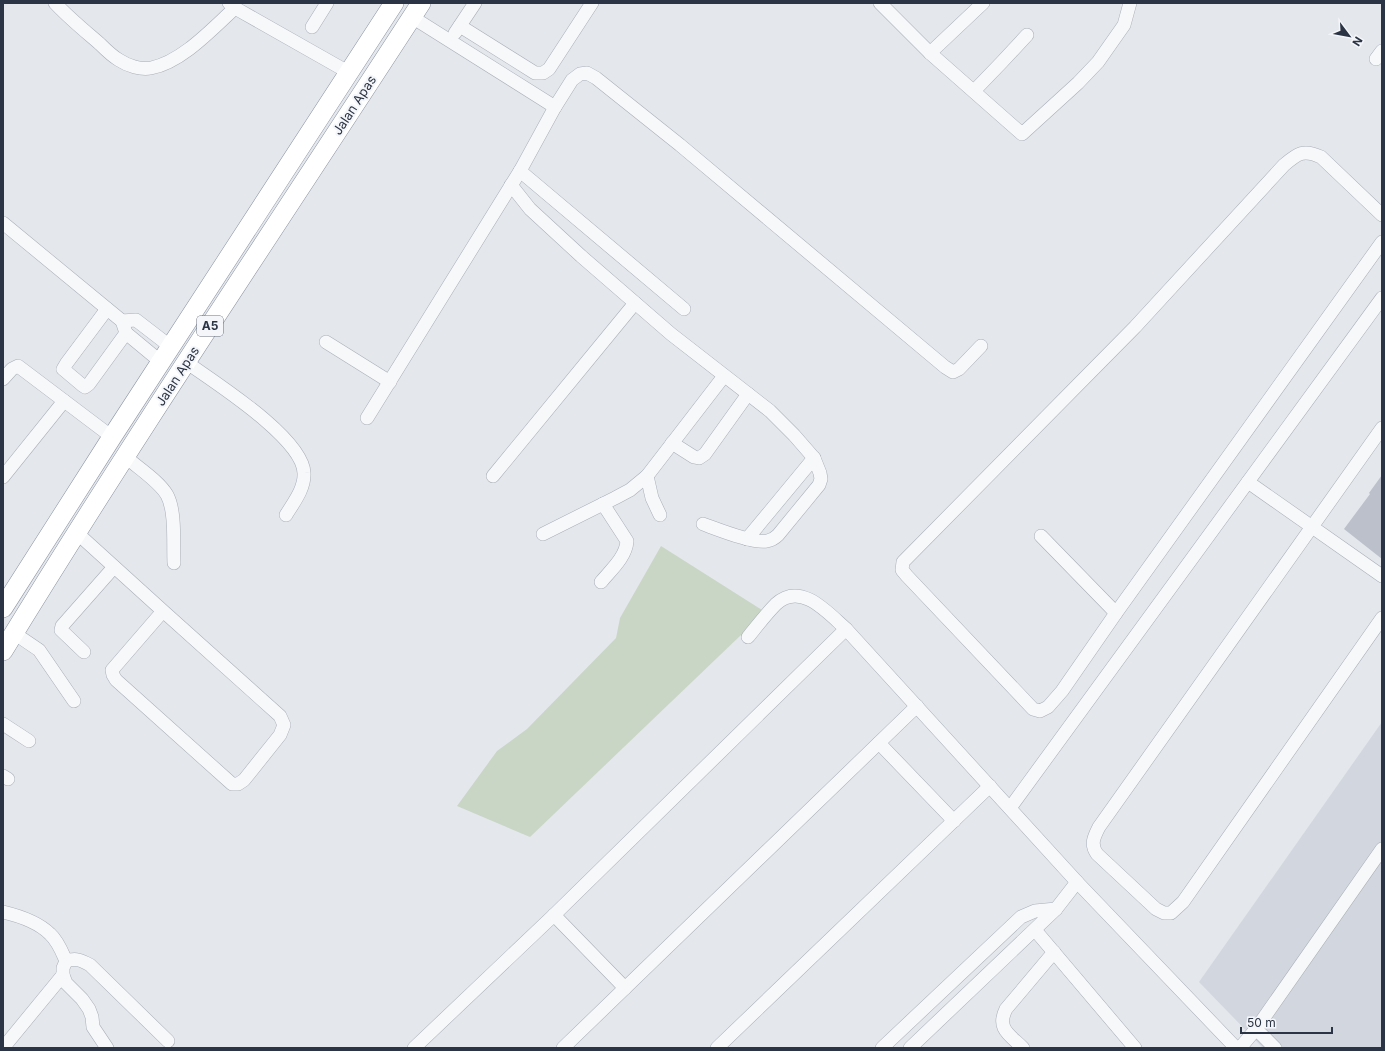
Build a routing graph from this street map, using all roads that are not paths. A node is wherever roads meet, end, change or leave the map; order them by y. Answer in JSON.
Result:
{"nodes":[{"id":1,"x":55,"y":3,"type":"edge"},
{"id":2,"x":327,"y":3,"type":"edge"},
{"id":3,"x":393,"y":3,"type":"edge"},
{"id":4,"x":475,"y":3,"type":"edge"},
{"id":5,"x":592,"y":3,"type":"edge"},
{"id":6,"x":880,"y":3,"type":"edge"},
{"id":7,"x":983,"y":3,"type":"edge"},
{"id":8,"x":1130,"y":3,"type":"edge"},
{"id":9,"x":232,"y":6,"type":"edge"},
{"id":10,"x":416,"y":10,"type":"edge"},
{"id":11,"x":460,"y":26,"type":"junction"},
{"id":12,"x":312,"y":27,"type":"dead end"},
{"id":13,"x":1027,"y":35,"type":"dead end"},
{"id":14,"x":450,"y":41,"type":"junction"},
{"id":15,"x":930,"y":52,"type":"junction"},
{"id":16,"x":348,"y":72,"type":"junction"},
{"id":17,"x":974,"y":91,"type":"junction"},
{"id":18,"x":555,"y":107,"type":"junction"},
{"id":19,"x":520,"y":171,"type":"junction"},
{"id":20,"x":304,"y":182,"type":"junction"},
{"id":21,"x":511,"y":185,"type":"junction"},
{"id":22,"x":1382,"y":215,"type":"edge"},
{"id":23,"x":256,"y":216,"type":"junction"},
{"id":24,"x":5,"y":229,"type":"edge"},
{"id":25,"x":1382,"y":242,"type":"edge"},
{"id":26,"x":1382,"y":298,"type":"edge"},
{"id":27,"x":635,"y":302,"type":"junction"},
{"id":28,"x":107,"y":309,"type":"junction"},
{"id":29,"x":684,"y":309,"type":"dead end"},
{"id":30,"x":124,"y":327,"type":"junction"},
{"id":31,"x":326,"y":342,"type":"dead end"},
{"id":32,"x":981,"y":346,"type":"dead end"},
{"id":33,"x":166,"y":355,"type":"junction"},
{"id":34,"x":192,"y":366,"type":"junction"},
{"id":35,"x":724,"y":376,"type":"junction"},
{"id":36,"x":3,"y":379,"type":"edge"},
{"id":37,"x":390,"y":382,"type":"junction"},
{"id":38,"x":748,"y":394,"type":"junction"},
{"id":39,"x":64,"y":401,"type":"junction"},
{"id":40,"x":367,"y":418,"type":"dead end"},
{"id":41,"x":1382,"y":428,"type":"edge"},
{"id":42,"x":112,"y":437,"type":"junction"},
{"id":43,"x":672,"y":443,"type":"junction"},
{"id":44,"x":126,"y":457,"type":"junction"},
{"id":45,"x":814,"y":458,"type":"junction"},
{"id":46,"x":493,"y":476,"type":"dead end"},
{"id":47,"x":647,"y":476,"type":"junction"},
{"id":48,"x":3,"y":477,"type":"edge"},
{"id":49,"x":1248,"y":482,"type":"junction"},
{"id":50,"x":603,"y":504,"type":"junction"},
{"id":51,"x":286,"y":515,"type":"dead end"},
{"id":52,"x":660,"y":515,"type":"dead end"},
{"id":53,"x":703,"y":524,"type":"dead end"},
{"id":54,"x":1312,"y":527,"type":"junction"},
{"id":55,"x":77,"y":533,"type":"junction"},
{"id":56,"x":543,"y":534,"type":"dead end"},
{"id":57,"x":1041,"y":536,"type":"dead end"},
{"id":58,"x":748,"y":539,"type":"junction"},
{"id":59,"x":41,"y":547,"type":"junction"},
{"id":60,"x":174,"y":564,"type":"dead end"},
{"id":61,"x":114,"y":567,"type":"junction"},
{"id":62,"x":1382,"y":576,"type":"edge"},
{"id":63,"x":601,"y":582,"type":"dead end"},
{"id":64,"x":3,"y":608,"type":"edge"},
{"id":65,"x":163,"y":611,"type":"junction"},
{"id":66,"x":1116,"y":613,"type":"junction"},
{"id":67,"x":1382,"y":618,"type":"edge"},
{"id":68,"x":846,"y":629,"type":"junction"},
{"id":69,"x":14,"y":633,"type":"junction"},
{"id":70,"x":748,"y":637,"type":"dead end"},
{"id":71,"x":3,"y":652,"type":"edge"},
{"id":72,"x":84,"y":652,"type":"dead end"},
{"id":73,"x":74,"y":702,"type":"dead end"},
{"id":74,"x":917,"y":706,"type":"junction"},
{"id":75,"x":3,"y":724,"type":"edge"},
{"id":76,"x":29,"y":741,"type":"dead end"},
{"id":77,"x":879,"y":743,"type":"junction"},
{"id":78,"x":990,"y":786,"type":"junction"},
{"id":79,"x":1010,"y":808,"type":"junction"},
{"id":80,"x":954,"y":821,"type":"junction"},
{"id":81,"x":1382,"y":849,"type":"edge"},
{"id":82,"x":1077,"y":882,"type":"junction"},
{"id":83,"x":1056,"y":909,"type":"junction"},
{"id":84,"x":3,"y":912,"type":"edge"},
{"id":85,"x":554,"y":915,"type":"junction"},
{"id":86,"x":1035,"y":930,"type":"junction"},
{"id":87,"x":1054,"y":952,"type":"junction"},
{"id":88,"x":66,"y":961,"type":"junction"},
{"id":89,"x":63,"y":975,"type":"junction"},
{"id":90,"x":625,"y":988,"type":"junction"},
{"id":91,"x":1256,"y":1029,"type":"junction"},
{"id":92,"x":168,"y":1041,"type":"dead end"},
{"id":93,"x":100,"y":1045,"type":"edge"},
{"id":94,"x":3,"y":1048,"type":"edge"},
{"id":95,"x":414,"y":1048,"type":"edge"},
{"id":96,"x":563,"y":1048,"type":"edge"},
{"id":97,"x":717,"y":1048,"type":"edge"},
{"id":98,"x":882,"y":1048,"type":"edge"},
{"id":99,"x":910,"y":1048,"type":"edge"},
{"id":100,"x":1023,"y":1048,"type":"edge"},
{"id":101,"x":1135,"y":1048,"type":"edge"},
{"id":102,"x":1236,"y":1048,"type":"edge"},
{"id":103,"x":1240,"y":1048,"type":"edge"},
{"id":104,"x":1275,"y":1048,"type":"edge"}],
"edges":[{"from":1,"to":9,"type":"street"},
{"from":2,"to":12,"type":"street"},
{"from":3,"to":16,"type":"highway","name":"Jalan Apas","number":"A5"},
{"from":4,"to":11,"type":"street"},
{"from":5,"to":11,"type":"street"},
{"from":6,"to":15,"type":"street"},
{"from":7,"to":15,"type":"street"},
{"from":8,"to":17,"type":"street"},
{"from":9,"to":16,"type":"street"},
{"from":10,"to":14,"type":"street"},
{"from":10,"to":20,"type":"highway","name":"Jalan Apas","number":"A5"},
{"from":11,"to":14,"type":"street"},
{"from":13,"to":17,"type":"street"},
{"from":14,"to":18,"type":"street"},
{"from":15,"to":17,"type":"street"},
{"from":16,"to":23,"type":"highway","name":"Jalan Apas","number":"A5"},
{"from":18,"to":19,"type":"street"},
{"from":18,"to":32,"type":"street"},
{"from":19,"to":21,"type":"street"},
{"from":19,"to":29,"type":"street"},
{"from":20,"to":23,"type":"highway"},
{"from":20,"to":34,"type":"highway","name":"Jalan Apas","number":"A5"},
{"from":21,"to":27,"type":"street"},
{"from":21,"to":37,"type":"street"},
{"from":22,"to":66,"type":"street"},
{"from":23,"to":33,"type":"highway","name":"Jalan Apas","number":"A5"},
{"from":24,"to":28,"type":"street"},
{"from":25,"to":66,"type":"street"},
{"from":26,"to":49,"type":"street"},
{"from":27,"to":35,"type":"street"},
{"from":27,"to":46,"type":"street"},
{"from":28,"to":30,"type":"street"},
{"from":28,"to":30,"type":"street"},
{"from":30,"to":33,"type":"street"},
{"from":30,"to":33,"type":"street"},
{"from":31,"to":37,"type":"street"},
{"from":33,"to":42,"type":"highway","name":"Jalan Apas","number":"A5"},
{"from":34,"to":44,"type":"highway","name":"Jalan Apas","number":"A5"},
{"from":34,"to":51,"type":"street"},
{"from":35,"to":38,"type":"street"},
{"from":35,"to":43,"type":"street"},
{"from":36,"to":39,"type":"street"},
{"from":37,"to":40,"type":"street"},
{"from":38,"to":43,"type":"street"},
{"from":38,"to":45,"type":"street"},
{"from":39,"to":42,"type":"street"},
{"from":39,"to":48,"type":"street"},
{"from":41,"to":54,"type":"street"},
{"from":42,"to":59,"type":"highway","name":"Jalan Apas","number":"A5"},
{"from":43,"to":47,"type":"street"},
{"from":44,"to":55,"type":"highway","name":"Jalan Apas","number":"A5"},
{"from":44,"to":60,"type":"street"},
{"from":45,"to":58,"type":"street"},
{"from":45,"to":58,"type":"street"},
{"from":47,"to":50,"type":"street"},
{"from":47,"to":52,"type":"street"},
{"from":49,"to":54,"type":"street"},
{"from":49,"to":79,"type":"street"},
{"from":50,"to":56,"type":"street"},
{"from":50,"to":63,"type":"street"},
{"from":53,"to":58,"type":"street"},
{"from":54,"to":62,"type":"street"},
{"from":54,"to":67,"type":"street"},
{"from":55,"to":59,"type":"highway"},
{"from":55,"to":61,"type":"street"},
{"from":55,"to":69,"type":"highway","name":"Jalan Apas","number":"A5"},
{"from":57,"to":66,"type":"street"},
{"from":59,"to":64,"type":"highway","name":"Jalan Apas","number":"A5"},
{"from":61,"to":65,"type":"street"},
{"from":61,"to":72,"type":"street"},
{"from":65,"to":65,"type":"street"},
{"from":68,"to":70,"type":"street"},
{"from":68,"to":74,"type":"street"},
{"from":68,"to":85,"type":"street"},
{"from":69,"to":71,"type":"highway","name":"Jalan Apas","number":"A5"},
{"from":69,"to":73,"type":"street"},
{"from":74,"to":77,"type":"street"},
{"from":74,"to":78,"type":"street"},
{"from":75,"to":76,"type":"street"},
{"from":77,"to":80,"type":"street"},
{"from":77,"to":90,"type":"street"},
{"from":78,"to":79,"type":"street"},
{"from":78,"to":80,"type":"street"},
{"from":79,"to":82,"type":"street"},
{"from":80,"to":97,"type":"street"},
{"from":81,"to":91,"type":"street"},
{"from":82,"to":83,"type":"street"},
{"from":82,"to":102,"type":"street"},
{"from":83,"to":86,"type":"street"},
{"from":83,"to":98,"type":"street"},
{"from":84,"to":88,"type":"street"},
{"from":85,"to":90,"type":"street"},
{"from":85,"to":95,"type":"street"},
{"from":86,"to":87,"type":"street"},
{"from":86,"to":99,"type":"street"},
{"from":87,"to":100,"type":"street"},
{"from":87,"to":101,"type":"street"},
{"from":88,"to":89,"type":"street"},
{"from":88,"to":92,"type":"street"},
{"from":89,"to":93,"type":"street"},
{"from":89,"to":94,"type":"street"},
{"from":90,"to":96,"type":"street"},
{"from":91,"to":103,"type":"street"},
{"from":91,"to":104,"type":"street"}]}
